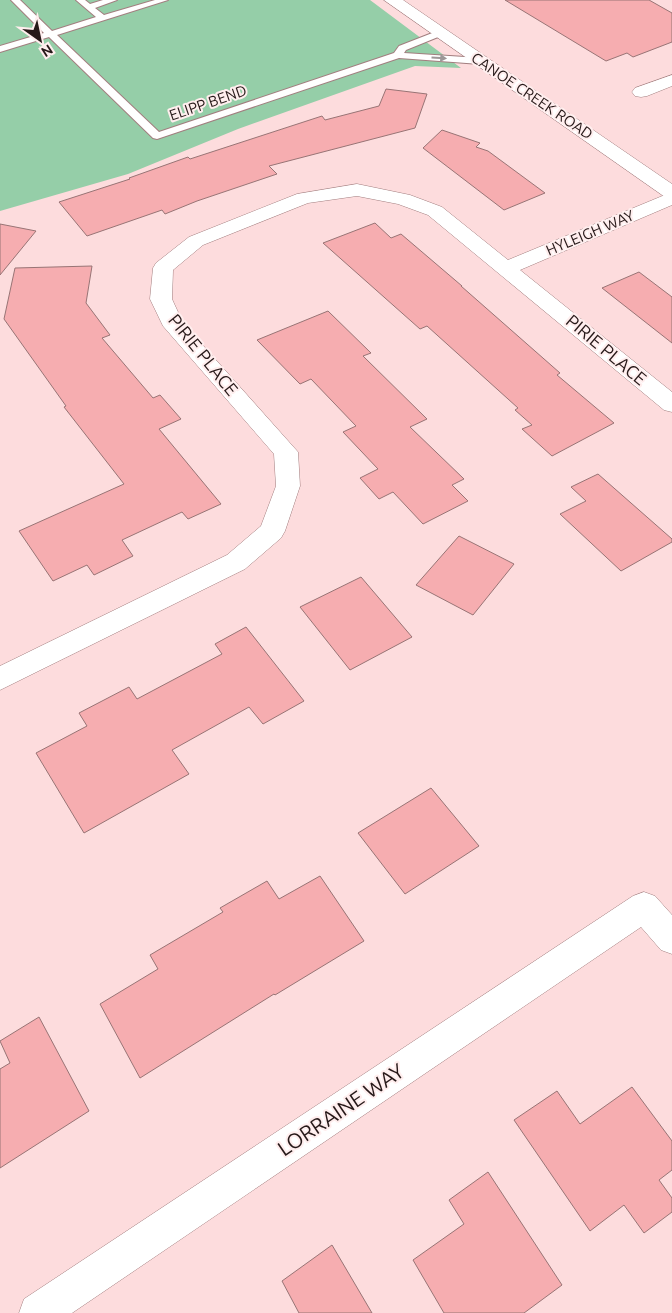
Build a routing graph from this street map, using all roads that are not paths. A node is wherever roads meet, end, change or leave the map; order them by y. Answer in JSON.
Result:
{"nodes":[{"id":1,"x":14,"y":0,"type":"edge"},
{"id":2,"x":80,"y":0,"type":"edge"},
{"id":3,"x":112,"y":0,"type":"edge"},
{"id":4,"x":164,"y":0,"type":"edge"},
{"id":5,"x":392,"y":0,"type":"edge"},
{"id":6,"x":88,"y":7,"type":"junction"},
{"id":7,"x":102,"y":18,"type":"junction"},
{"id":8,"x":440,"y":33,"type":"junction"},
{"id":9,"x":50,"y":34,"type":"junction"},
{"id":10,"x":0,"y":49,"type":"edge"},
{"id":11,"x":398,"y":55,"type":"junction"},
{"id":12,"x":480,"y":61,"type":"junction"},
{"id":13,"x":672,"y":80,"type":"edge"},
{"id":14,"x":641,"y":92,"type":"dead end"},
{"id":15,"x":672,"y":193,"type":"edge"},
{"id":16,"x":672,"y":198,"type":"edge"},
{"id":17,"x":507,"y":268,"type":"junction"},
{"id":18,"x":672,"y":404,"type":"edge"},
{"id":19,"x":0,"y":679,"type":"edge"},
{"id":20,"x":672,"y":939,"type":"edge"},
{"id":21,"x":38,"y":1313,"type":"edge"}],
"edges":[{"from":1,"to":9,"type":"lane","name":"ELIPP BEND"},
{"from":2,"to":6,"type":"lane"},
{"from":3,"to":6,"type":"lane"},
{"from":4,"to":7,"type":"lane"},
{"from":5,"to":8,"type":"street","name":"CANOE CREEK ROAD"},
{"from":6,"to":7,"type":"lane"},
{"from":7,"to":9,"type":"lane"},
{"from":8,"to":11,"type":"lane","name":"ELIPP BEND"},
{"from":8,"to":12,"type":"street","name":"CANOE CREEK ROAD"},
{"from":9,"to":10,"type":"lane"},
{"from":9,"to":11,"type":"lane","name":"ELIPP BEND"},
{"from":11,"to":12,"type":"lane","name":"ELIPP BEND","one_way":true},
{"from":12,"to":15,"type":"street","name":"CANOE CREEK ROAD"},
{"from":13,"to":14,"type":"street"},
{"from":16,"to":17,"type":"street","name":"HYLEIGH WAY"},
{"from":17,"to":18,"type":"street","name":"PIRIE PLACE"},
{"from":17,"to":19,"type":"street","name":"PIRIE PLACE"},
{"from":20,"to":21,"type":"street","name":"LORRAINE WAY"}]}
